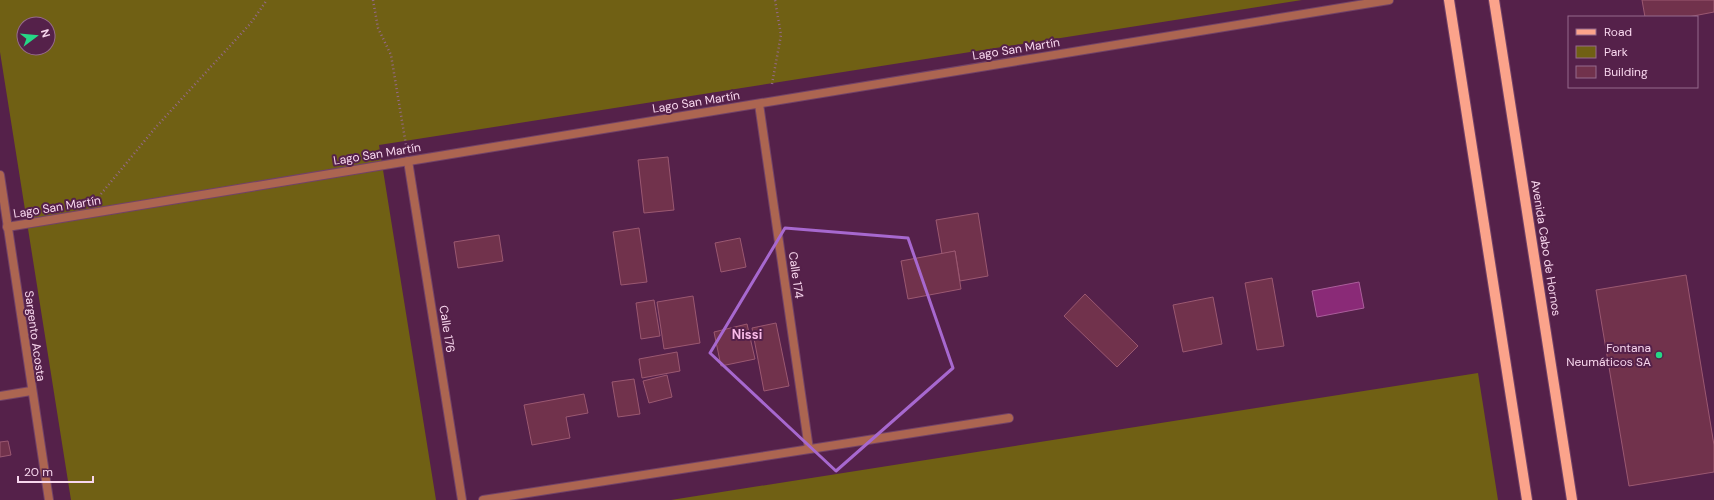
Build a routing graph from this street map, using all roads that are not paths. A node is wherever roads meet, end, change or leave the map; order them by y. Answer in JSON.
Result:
{"nodes":[{"id":1,"x":1389,"y":0,"type":"edge"},
{"id":2,"x":1449,"y":0,"type":"edge"},
{"id":3,"x":1494,"y":0,"type":"edge"},
{"id":4,"x":759,"y":104,"type":"junction"},
{"id":5,"x":408,"y":161,"type":"junction"},
{"id":6,"x":0,"y":175,"type":"edge"},
{"id":7,"x":8,"y":227,"type":"junction"},
{"id":8,"x":31,"y":391,"type":"junction"},
{"id":9,"x":0,"y":396,"type":"edge"},
{"id":10,"x":1008,"y":418,"type":"dead end"},
{"id":11,"x":809,"y":449,"type":"junction"},
{"id":12,"x":49,"y":500,"type":"edge"},
{"id":13,"x":462,"y":500,"type":"edge"},
{"id":14,"x":483,"y":500,"type":"edge"},
{"id":15,"x":1527,"y":500,"type":"edge"},
{"id":16,"x":1572,"y":500,"type":"edge"}],
"edges":[{"from":1,"to":4,"type":"street","name":"Lago San Martín"},
{"from":2,"to":15,"type":"main road"},
{"from":3,"to":16,"type":"main road","name":"Avenida Cabo de Hornos"},
{"from":4,"to":5,"type":"street","name":"Lago San Martín"},
{"from":4,"to":11,"type":"street","name":"Calle 174"},
{"from":5,"to":7,"type":"street","name":"Lago San Martín"},
{"from":5,"to":13,"type":"street","name":"Calle 176"},
{"from":6,"to":7,"type":"street","name":"Sargento Acosta"},
{"from":7,"to":8,"type":"street","name":"Sargento Acosta"},
{"from":8,"to":9,"type":"street"},
{"from":8,"to":12,"type":"street","name":"Sargento Acosta"},
{"from":10,"to":11,"type":"street"},
{"from":11,"to":14,"type":"street"}]}
